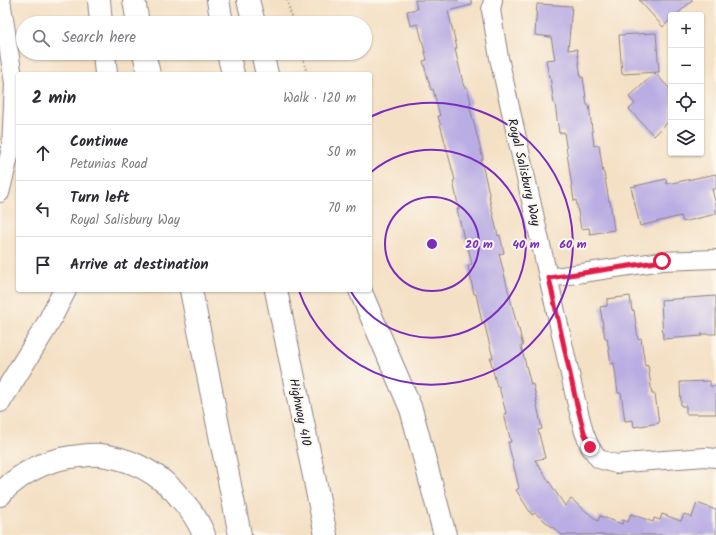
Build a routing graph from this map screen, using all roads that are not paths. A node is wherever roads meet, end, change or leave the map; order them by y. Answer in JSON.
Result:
{"nodes":[{"id":1,"x":1,"y":0,"type":"edge"},
{"id":2,"x":99,"y":0,"type":"edge"},
{"id":3,"x":134,"y":0,"type":"edge"},
{"id":4,"x":218,"y":0,"type":"edge"},
{"id":5,"x":248,"y":0,"type":"edge"},
{"id":6,"x":493,"y":0,"type":"edge"},
{"id":7,"x":100,"y":16,"type":"edge"},
{"id":8,"x":137,"y":16,"type":"edge"},
{"id":9,"x":221,"y":16,"type":"edge"},
{"id":10,"x":252,"y":16,"type":"edge"},
{"id":11,"x":105,"y":60,"type":"edge"},
{"id":12,"x":146,"y":60,"type":"edge"},
{"id":13,"x":230,"y":60,"type":"edge"},
{"id":14,"x":264,"y":60,"type":"edge"},
{"id":15,"x":106,"y":72,"type":"edge"},
{"id":16,"x":149,"y":72,"type":"edge"},
{"id":17,"x":233,"y":72,"type":"edge"},
{"id":18,"x":267,"y":72,"type":"edge"},
{"id":19,"x":7,"y":84,"type":"edge"},
{"id":20,"x":0,"y":193,"type":"edge"},
{"id":21,"x":716,"y":259,"type":"edge"},
{"id":22,"x":549,"y":278,"type":"junction"},
{"id":23,"x":64,"y":292,"type":"edge"},
{"id":24,"x":191,"y":292,"type":"edge"},
{"id":25,"x":276,"y":292,"type":"edge"},
{"id":26,"x":361,"y":292,"type":"edge"},
{"id":27,"x":0,"y":401,"type":"edge"},
{"id":28,"x":716,"y":458,"type":"edge"},
{"id":29,"x":0,"y":495,"type":"edge"},
{"id":30,"x":204,"y":535,"type":"edge"},
{"id":31,"x":240,"y":535,"type":"edge"},
{"id":32,"x":326,"y":535,"type":"edge"},
{"id":33,"x":445,"y":535,"type":"edge"}],
"edges":[{"from":1,"to":19,"type":"street"},
{"from":2,"to":7,"type":"highway"},
{"from":3,"to":8,"type":"highway"},
{"from":4,"to":9,"type":"highway"},
{"from":5,"to":10,"type":"highway"},
{"from":6,"to":22,"type":"street","name":"Royal Salisbury Way"},
{"from":11,"to":15,"type":"highway"},
{"from":12,"to":16,"type":"highway"},
{"from":13,"to":17,"type":"highway"},
{"from":14,"to":18,"type":"highway"},
{"from":19,"to":20,"type":"street"},
{"from":21,"to":22,"type":"street"},
{"from":22,"to":28,"type":"street","name":"Royal Salisbury Way"},
{"from":23,"to":27,"type":"highway"},
{"from":24,"to":31,"type":"highway"},
{"from":25,"to":32,"type":"highway","name":"Highway 410"},
{"from":26,"to":33,"type":"highway"},
{"from":29,"to":30,"type":"highway"}]}
